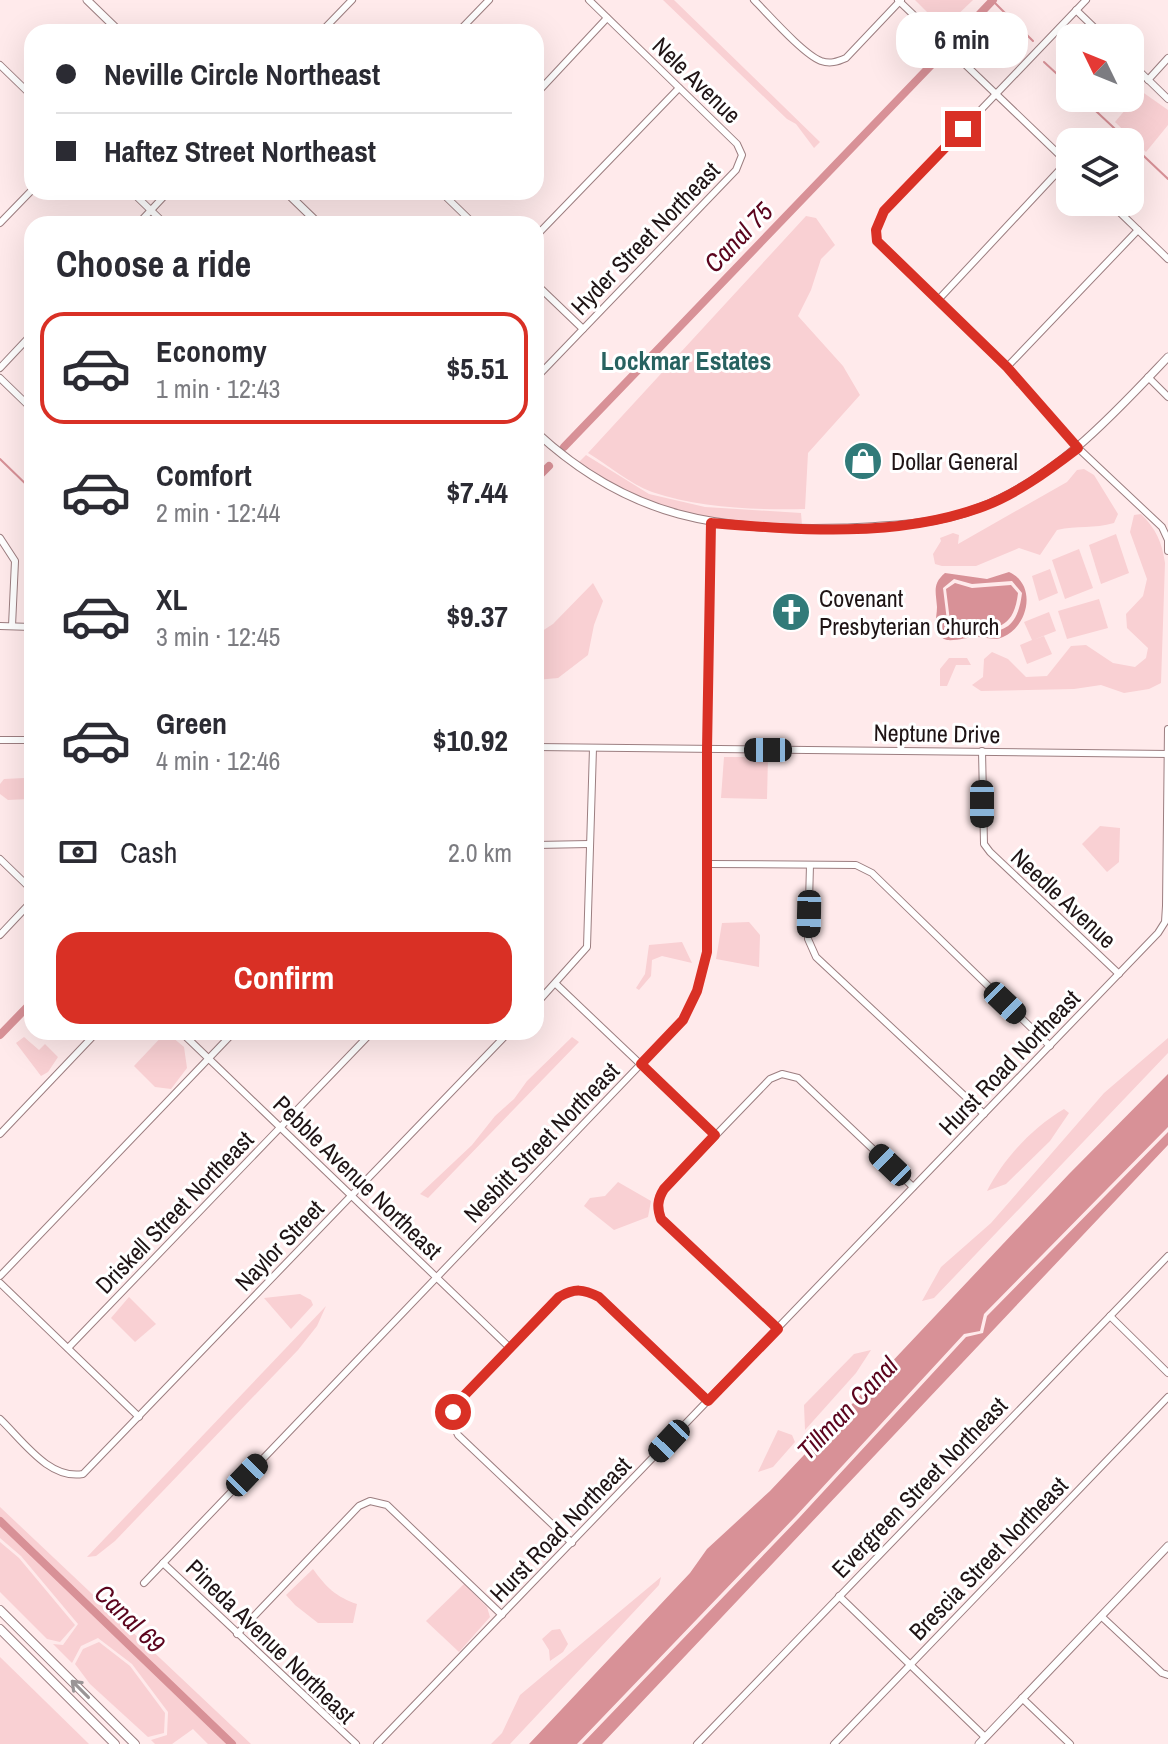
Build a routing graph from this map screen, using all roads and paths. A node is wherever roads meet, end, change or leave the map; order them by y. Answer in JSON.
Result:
{"nodes":[{"id":1,"x":87,"y":0,"type":"edge"},
{"id":2,"x":352,"y":0,"type":"edge"},
{"id":3,"x":489,"y":0,"type":"edge"},
{"id":4,"x":589,"y":0,"type":"edge"},
{"id":5,"x":754,"y":0,"type":"edge"},
{"id":6,"x":899,"y":0,"type":"edge"},
{"id":7,"x":1086,"y":0,"type":"edge"},
{"id":8,"x":1076,"y":10,"type":"junction"},
{"id":9,"x":607,"y":18,"type":"junction"},
{"id":10,"x":112,"y":24,"type":"edge"},
{"id":11,"x":329,"y":24,"type":"edge"},
{"id":12,"x":466,"y":24,"type":"edge"},
{"id":13,"x":1090,"y":24,"type":"edge"},
{"id":14,"x":1168,"y":58,"type":"edge"},
{"id":15,"x":0,"y":65,"type":"edge"},
{"id":16,"x":1144,"y":76,"type":"edge"},
{"id":17,"x":1148,"y":80,"type":"junction"},
{"id":18,"x":544,"y":85,"type":"edge"},
{"id":19,"x":24,"y":88,"type":"edge"},
{"id":20,"x":679,"y":88,"type":"junction"},
{"id":21,"x":996,"y":94,"type":"junction"},
{"id":22,"x":1168,"y":99,"type":"edge"},
{"id":23,"x":1056,"y":152,"type":"edge"},
{"id":24,"x":742,"y":155,"type":"joint"},
{"id":25,"x":1056,"y":178,"type":"edge"},
{"id":26,"x":24,"y":198,"type":"edge"},
{"id":27,"x":140,"y":200,"type":"edge"},
{"id":28,"x":160,"y":200,"type":"edge"},
{"id":29,"x":294,"y":200,"type":"edge"},
{"id":30,"x":450,"y":200,"type":"edge"},
{"id":31,"x":151,"y":210,"type":"junction"},
{"id":32,"x":145,"y":216,"type":"edge"},
{"id":33,"x":157,"y":216,"type":"edge"},
{"id":34,"x":311,"y":216,"type":"edge"},
{"id":35,"x":466,"y":216,"type":"edge"},
{"id":36,"x":1124,"y":216,"type":"edge"},
{"id":37,"x":0,"y":223,"type":"edge"},
{"id":38,"x":544,"y":228,"type":"edge"},
{"id":39,"x":1138,"y":230,"type":"junction"},
{"id":40,"x":1168,"y":259,"type":"edge"},
{"id":41,"x":544,"y":292,"type":"edge"},
{"id":42,"x":939,"y":299,"type":"junction"},
{"id":43,"x":583,"y":329,"type":"junction"},
{"id":44,"x":24,"y":342,"type":"edge"},
{"id":45,"x":1168,"y":357,"type":"edge"},
{"id":46,"x":1007,"y":367,"type":"junction"},
{"id":47,"x":0,"y":368,"type":"edge"},
{"id":48,"x":544,"y":370,"type":"edge"},
{"id":49,"x":1148,"y":377,"type":"junction"},
{"id":50,"x":0,"y":378,"type":"edge"},
{"id":51,"x":1168,"y":397,"type":"edge"},
{"id":52,"x":24,"y":401,"type":"edge"},
{"id":53,"x":544,"y":440,"type":"edge"},
{"id":54,"x":1078,"y":448,"type":"junction"},
{"id":55,"x":711,"y":523,"type":"junction"},
{"id":56,"x":0,"y":538,"type":"edge"},
{"id":57,"x":1168,"y":551,"type":"edge"},
{"id":58,"x":0,"y":626,"type":"edge"},
{"id":59,"x":12,"y":626,"type":"junction"},
{"id":60,"x":24,"y":627,"type":"edge"},
{"id":61,"x":1168,"y":729,"type":"edge"},
{"id":62,"x":0,"y":740,"type":"edge"},
{"id":63,"x":24,"y":740,"type":"edge"},
{"id":64,"x":544,"y":747,"type":"edge"},
{"id":65,"x":593,"y":748,"type":"junction"},
{"id":66,"x":707,"y":749,"type":"junction"},
{"id":67,"x":982,"y":751,"type":"junction"},
{"id":68,"x":1168,"y":754,"type":"edge"},
{"id":69,"x":589,"y":844,"type":"junction"},
{"id":70,"x":544,"y":845,"type":"edge"},
{"id":71,"x":0,"y":859,"type":"edge"},
{"id":72,"x":709,"y":864,"type":"junction"},
{"id":73,"x":810,"y":865,"type":"junction"},
{"id":74,"x":24,"y":882,"type":"edge"},
{"id":75,"x":24,"y":910,"type":"edge"},
{"id":76,"x":0,"y":935,"type":"edge"},
{"id":77,"x":1119,"y":974,"type":"junction"},
{"id":78,"x":556,"y":984,"type":"junction"},
{"id":79,"x":544,"y":996,"type":"edge"},
{"id":80,"x":89,"y":1040,"type":"edge"},
{"id":81,"x":189,"y":1040,"type":"edge"},
{"id":82,"x":226,"y":1040,"type":"edge"},
{"id":83,"x":364,"y":1040,"type":"edge"},
{"id":84,"x":501,"y":1040,"type":"edge"},
{"id":85,"x":1050,"y":1046,"type":"junction"},
{"id":86,"x":208,"y":1058,"type":"junction"},
{"id":87,"x":641,"y":1064,"type":"junction"},
{"id":88,"x":984,"y":1114,"type":"junction"},
{"id":89,"x":280,"y":1128,"type":"junction"},
{"id":90,"x":0,"y":1134,"type":"edge"},
{"id":91,"x":715,"y":1135,"type":"junction"},
{"id":92,"x":913,"y":1187,"type":"junction"},
{"id":93,"x":351,"y":1196,"type":"junction"},
{"id":94,"x":1168,"y":1256,"type":"edge"},
{"id":95,"x":0,"y":1276,"type":"edge"},
{"id":96,"x":436,"y":1278,"type":"junction"},
{"id":97,"x":0,"y":1283,"type":"edge"},
{"id":98,"x":1110,"y":1316,"type":"junction"},
{"id":99,"x":778,"y":1329,"type":"junction"},
{"id":100,"x":68,"y":1348,"type":"junction"},
{"id":101,"x":510,"y":1348,"type":"junction"},
{"id":102,"x":1168,"y":1373,"type":"edge"},
{"id":103,"x":1168,"y":1397,"type":"edge"},
{"id":104,"x":708,"y":1401,"type":"junction"},
{"id":105,"x":139,"y":1417,"type":"junction"},
{"id":106,"x":0,"y":1419,"type":"edge"},
{"id":107,"x":572,"y":1543,"type":"junction"},
{"id":108,"x":1168,"y":1546,"type":"edge"},
{"id":109,"x":163,"y":1563,"type":"junction"},
{"id":110,"x":144,"y":1583,"type":"dead end"},
{"id":111,"x":839,"y":1596,"type":"junction"},
{"id":112,"x":0,"y":1610,"type":"edge"},
{"id":113,"x":502,"y":1615,"type":"junction"},
{"id":114,"x":1101,"y":1616,"type":"junction"},
{"id":115,"x":0,"y":1629,"type":"edge"},
{"id":116,"x":237,"y":1634,"type":"junction"},
{"id":117,"x":910,"y":1665,"type":"junction"},
{"id":118,"x":1168,"y":1675,"type":"edge"},
{"id":119,"x":1022,"y":1698,"type":"junction"},
{"id":120,"x":985,"y":1737,"type":"junction"},
{"id":121,"x":115,"y":1744,"type":"edge"},
{"id":122,"x":135,"y":1744,"type":"edge"},
{"id":123,"x":356,"y":1744,"type":"edge"},
{"id":124,"x":377,"y":1744,"type":"edge"},
{"id":125,"x":697,"y":1744,"type":"edge"},
{"id":126,"x":834,"y":1744,"type":"edge"},
{"id":127,"x":979,"y":1744,"type":"edge"},
{"id":128,"x":1070,"y":1744,"type":"edge"}],
"edges":[{"from":1,"to":10,"type":"street"},
{"from":2,"to":11,"type":"street"},
{"from":3,"to":12,"type":"street"},
{"from":4,"to":9,"type":"street","name":"Nele Avenue"},
{"from":5,"to":6,"type":"street"},
{"from":6,"to":21,"type":"street"},
{"from":7,"to":8,"type":"street"},
{"from":8,"to":13,"type":"street"},
{"from":8,"to":21,"type":"street"},
{"from":9,"to":18,"type":"street"},
{"from":9,"to":20,"type":"street","name":"Nele Avenue"},
{"from":14,"to":17,"type":"street"},
{"from":15,"to":19,"type":"street"},
{"from":16,"to":17,"type":"street"},
{"from":17,"to":22,"type":"street"},
{"from":20,"to":24,"type":"street","name":"Nele Avenue"},
{"from":20,"to":38,"type":"street"},
{"from":21,"to":23,"type":"street"},
{"from":21,"to":42,"type":"street"},
{"from":24,"to":43,"type":"street","name":"Hyder Street Northeast"},
{"from":25,"to":42,"type":"street"},
{"from":26,"to":37,"type":"street"},
{"from":27,"to":31,"type":"street"},
{"from":28,"to":31,"type":"street"},
{"from":29,"to":34,"type":"street"},
{"from":30,"to":35,"type":"street"},
{"from":31,"to":32,"type":"street"},
{"from":31,"to":33,"type":"street"},
{"from":36,"to":39,"type":"street"},
{"from":39,"to":40,"type":"street"},
{"from":39,"to":46,"type":"street"},
{"from":41,"to":43,"type":"street"},
{"from":42,"to":46,"type":"street"},
{"from":43,"to":48,"type":"street","name":"Hyder Street Northeast"},
{"from":44,"to":47,"type":"street"},
{"from":45,"to":49,"type":"street"},
{"from":46,"to":54,"type":"street"},
{"from":49,"to":51,"type":"street"},
{"from":49,"to":54,"type":"street"},
{"from":50,"to":52,"type":"street"},
{"from":53,"to":55,"type":"street"},
{"from":54,"to":55,"type":"street"},
{"from":54,"to":57,"type":"street"},
{"from":55,"to":66,"type":"street","name":"Nesbitt Street Northeast"},
{"from":56,"to":59,"type":"street"},
{"from":58,"to":59,"type":"street"},
{"from":59,"to":60,"type":"street"},
{"from":61,"to":68,"type":"street","name":"Hurst Road Northeast"},
{"from":62,"to":63,"type":"street"},
{"from":64,"to":65,"type":"street","name":"Neptune Drive"},
{"from":65,"to":66,"type":"street","name":"Neptune Drive"},
{"from":65,"to":69,"type":"street"},
{"from":66,"to":67,"type":"street","name":"Neptune Drive"},
{"from":66,"to":72,"type":"street","name":"Nesbitt Street Northeast"},
{"from":67,"to":68,"type":"street","name":"Neptune Drive"},
{"from":67,"to":77,"type":"street","name":"Needle Avenue"},
{"from":68,"to":77,"type":"street","name":"Hurst Road Northeast"},
{"from":69,"to":70,"type":"street"},
{"from":69,"to":78,"type":"street"},
{"from":71,"to":74,"type":"street"},
{"from":72,"to":73,"type":"street"},
{"from":72,"to":87,"type":"street","name":"Nesbitt Street Northeast"},
{"from":73,"to":85,"type":"street"},
{"from":73,"to":88,"type":"street"},
{"from":75,"to":76,"type":"street"},
{"from":77,"to":85,"type":"street","name":"Hurst Road Northeast"},
{"from":78,"to":79,"type":"street"},
{"from":78,"to":87,"type":"street"},
{"from":80,"to":90,"type":"street"},
{"from":81,"to":86,"type":"street","name":"Pebble Avenue Northeast"},
{"from":82,"to":86,"type":"street"},
{"from":83,"to":89,"type":"street","name":"Driskell Street Northeast"},
{"from":84,"to":93,"type":"street","name":"Naylor Street"},
{"from":85,"to":88,"type":"street","name":"Hurst Road Northeast"},
{"from":86,"to":89,"type":"street","name":"Pebble Avenue Northeast"},
{"from":86,"to":95,"type":"street"},
{"from":87,"to":91,"type":"street"},
{"from":87,"to":96,"type":"street","name":"Nesbitt Street Northeast"},
{"from":88,"to":92,"type":"street","name":"Hurst Road Northeast"},
{"from":89,"to":93,"type":"street","name":"Pebble Avenue Northeast"},
{"from":89,"to":100,"type":"street","name":"Driskell Street Northeast"},
{"from":91,"to":92,"type":"street"},
{"from":91,"to":99,"type":"street"},
{"from":92,"to":99,"type":"street","name":"Hurst Road Northeast"},
{"from":93,"to":96,"type":"street","name":"Pebble Avenue Northeast"},
{"from":93,"to":105,"type":"street","name":"Naylor Street"},
{"from":94,"to":98,"type":"street","name":"Evergreen Street Northeast"},
{"from":96,"to":101,"type":"street","name":"Pebble Avenue Northeast"},
{"from":96,"to":109,"type":"street","name":"Nesbitt Street Northeast"},
{"from":97,"to":100,"type":"street"},
{"from":98,"to":102,"type":"street"},
{"from":98,"to":111,"type":"street","name":"Evergreen Street Northeast"},
{"from":99,"to":104,"type":"street","name":"Hurst Road Northeast"},
{"from":100,"to":105,"type":"street"},
{"from":101,"to":104,"type":"street"},
{"from":101,"to":107,"type":"street"},
{"from":103,"to":117,"type":"street","name":"Brescia Street Northeast"},
{"from":104,"to":107,"type":"street","name":"Hurst Road Northeast"},
{"from":105,"to":106,"type":"street","name":"Naylor Street"},
{"from":107,"to":113,"type":"street","name":"Hurst Road Northeast"},
{"from":108,"to":114,"type":"street"},
{"from":109,"to":110,"type":"street","name":"Nesbitt Street Northeast"},
{"from":109,"to":116,"type":"street","name":"Pineda Avenue Northeast"},
{"from":111,"to":117,"type":"street"},
{"from":111,"to":125,"type":"street","name":"Evergreen Street Northeast"},
{"from":122,"to":112,"type":"main road","one_way":true},
{"from":113,"to":116,"type":"street"},
{"from":113,"to":124,"type":"street","name":"Hurst Road Northeast"},
{"from":114,"to":118,"type":"street"},
{"from":114,"to":119,"type":"street"},
{"from":115,"to":121,"type":"main road"},
{"from":116,"to":123,"type":"street","name":"Pineda Avenue Northeast"},
{"from":117,"to":120,"type":"street"},
{"from":117,"to":126,"type":"street","name":"Brescia Street Northeast"},
{"from":119,"to":120,"type":"street"},
{"from":119,"to":128,"type":"street"},
{"from":120,"to":127,"type":"street"}]}
